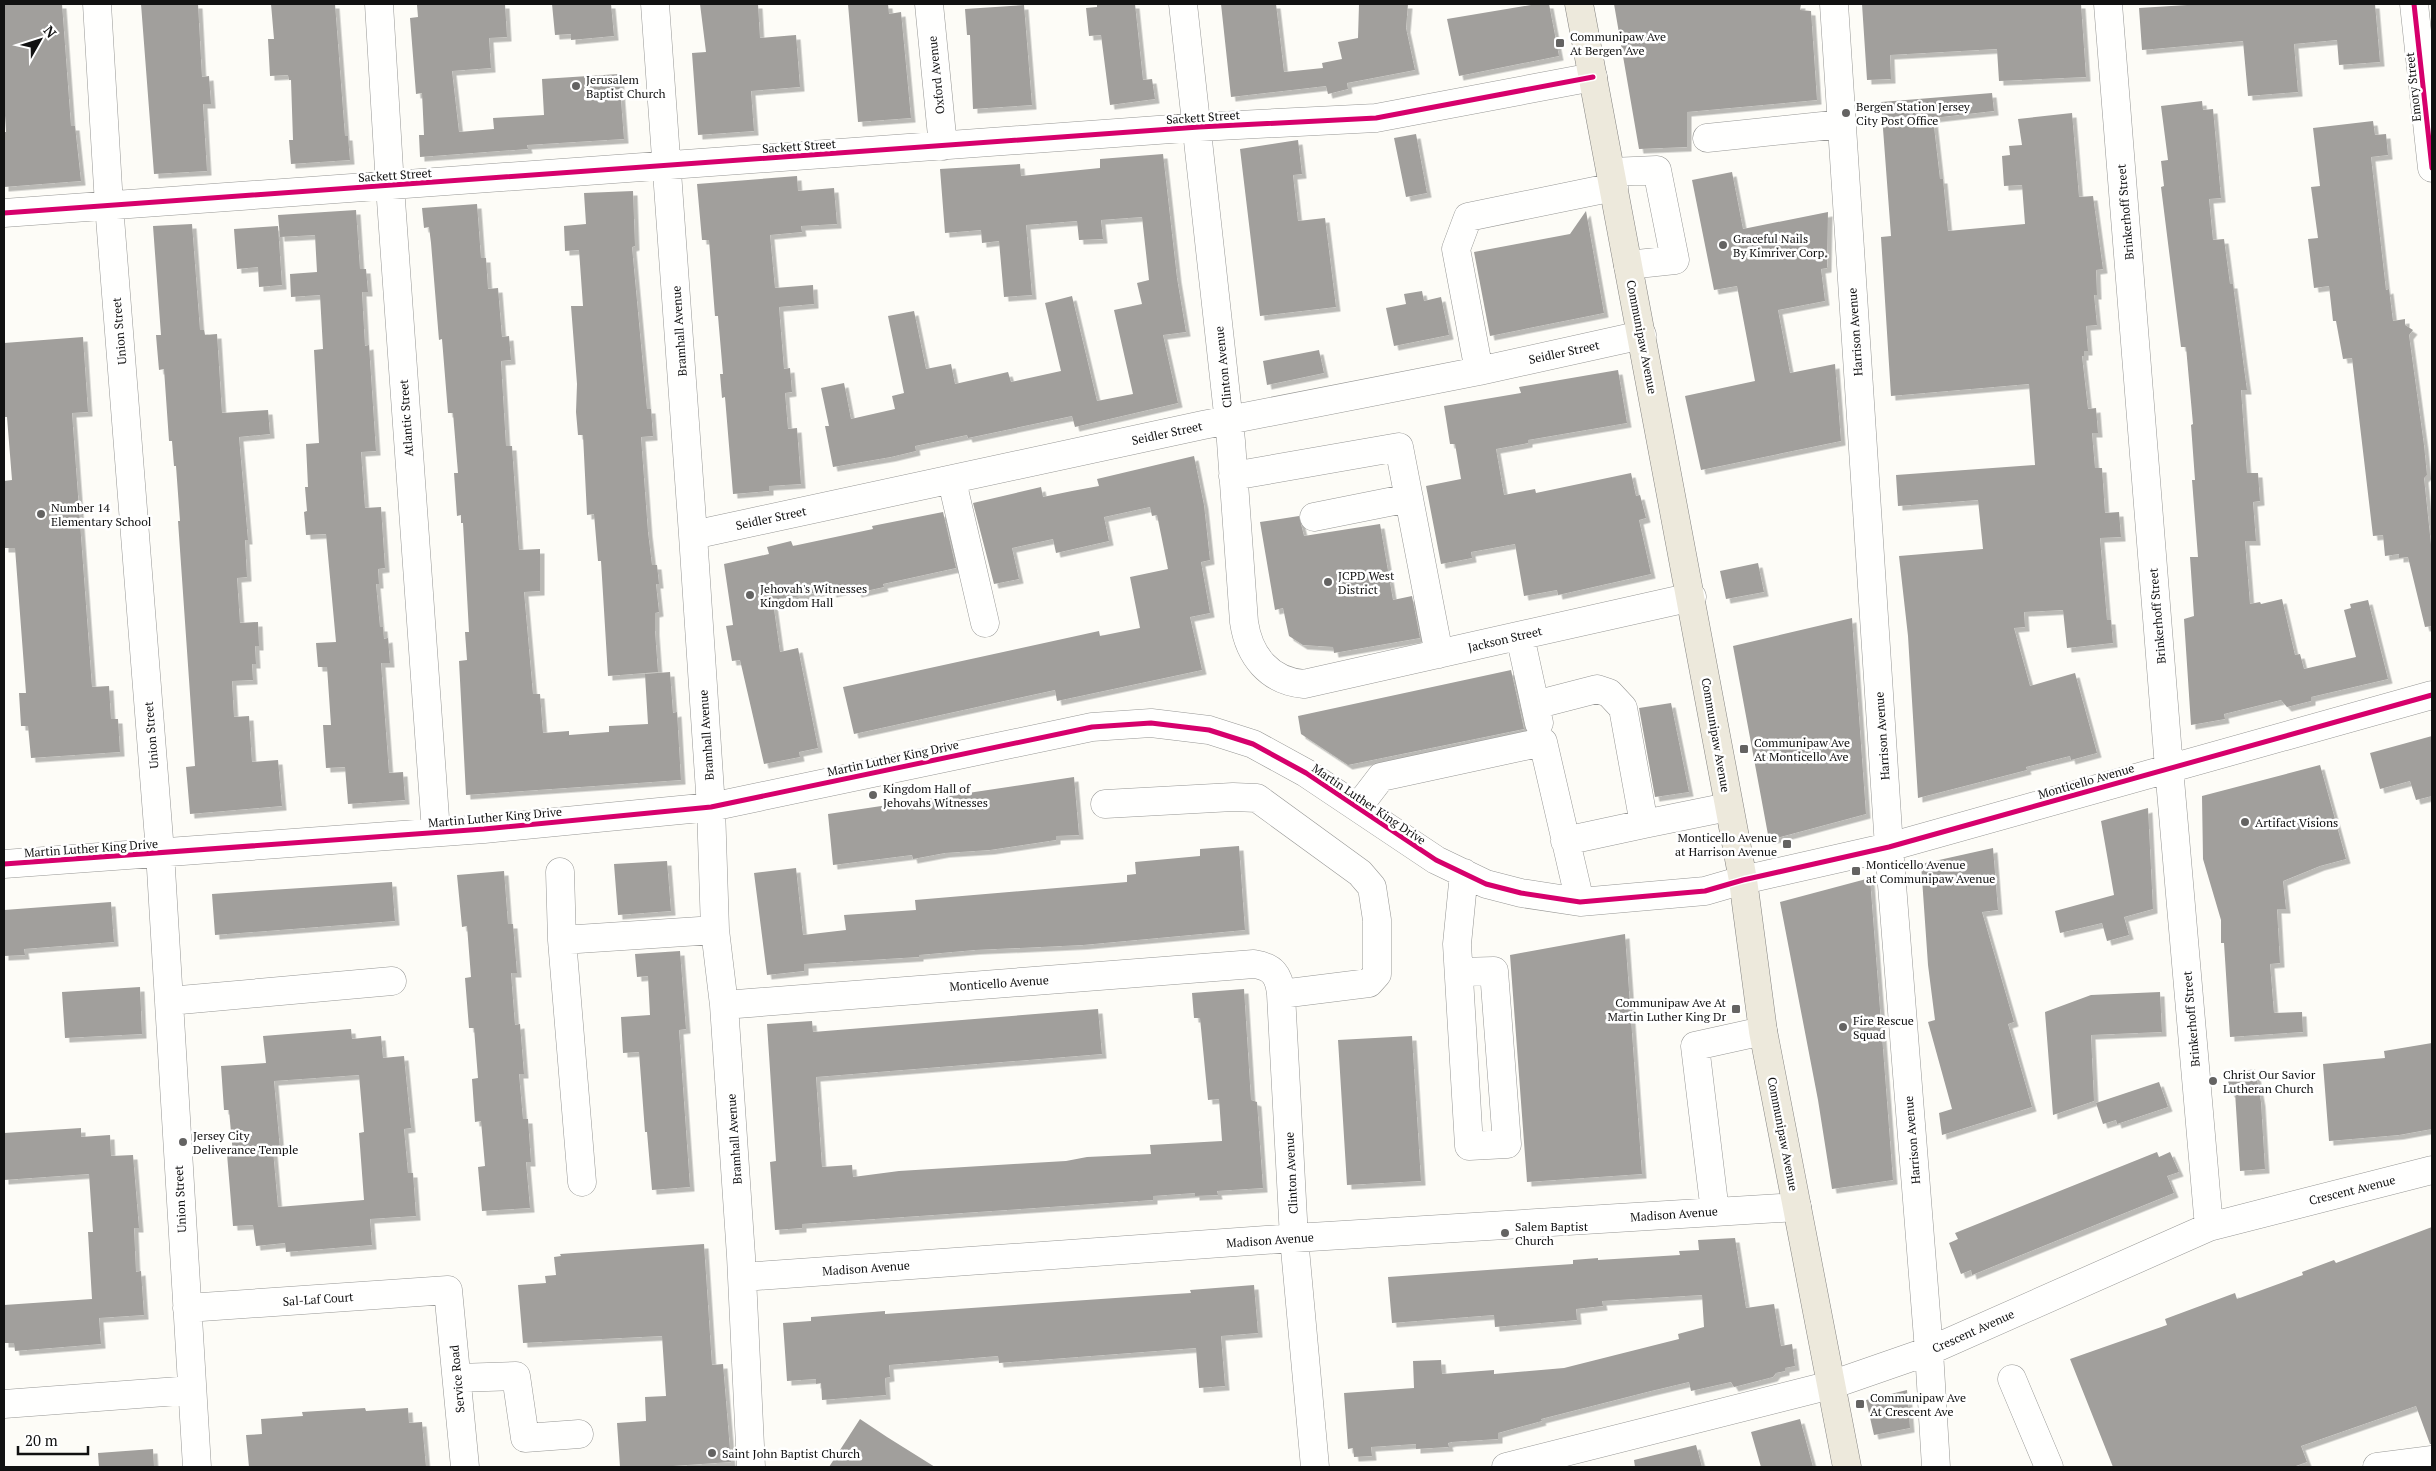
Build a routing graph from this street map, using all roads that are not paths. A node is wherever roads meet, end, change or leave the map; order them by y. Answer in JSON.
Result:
{"nodes":[{"id":1,"x":97,"y":4,"type":"edge"},
{"id":2,"x":379,"y":4,"type":"edge"},
{"id":3,"x":655,"y":4,"type":"edge"},
{"id":4,"x":929,"y":4,"type":"edge"},
{"id":5,"x":1184,"y":4,"type":"edge"},
{"id":6,"x":1579,"y":4,"type":"edge"},
{"id":7,"x":1834,"y":4,"type":"edge"},
{"id":8,"x":2108,"y":4,"type":"edge"},
{"id":9,"x":2414,"y":4,"type":"edge"},
{"id":10,"x":1593,"y":77,"type":"junction"},
{"id":11,"x":1842,"y":124,"type":"junction"},
{"id":12,"x":1199,"y":127,"type":"junction"},
{"id":13,"x":1707,"y":138,"type":"dead end"},
{"id":14,"x":943,"y":146,"type":"junction"},
{"id":15,"x":666,"y":166,"type":"junction"},
{"id":16,"x":2432,"y":168,"type":"edge"},
{"id":17,"x":1613,"y":180,"type":"junction"},
{"id":18,"x":390,"y":186,"type":"junction"},
{"id":19,"x":109,"y":205,"type":"junction"},
{"id":20,"x":4,"y":213,"type":"edge"},
{"id":21,"x":1628,"y":265,"type":"junction"},
{"id":22,"x":1642,"y":335,"type":"junction"},
{"id":23,"x":1479,"y":371,"type":"junction"},
{"id":24,"x":1229,"y":420,"type":"junction"},
{"id":25,"x":1233,"y":476,"type":"junction"},
{"id":26,"x":952,"y":481,"type":"junction"},
{"id":27,"x":1409,"y":498,"type":"junction"},
{"id":28,"x":1314,"y":517,"type":"dead end"},
{"id":29,"x":694,"y":535,"type":"junction"},
{"id":30,"x":1692,"y":598,"type":"junction"},
{"id":31,"x":985,"y":623,"type":"dead end"},
{"id":32,"x":1520,"y":636,"type":"junction"},
{"id":33,"x":1439,"y":654,"type":"junction"},
{"id":34,"x":1319,"y":682,"type":"joint"},
{"id":35,"x":2432,"y":695,"type":"edge"},
{"id":36,"x":1535,"y":705,"type":"junction"},
{"id":37,"x":1543,"y":742,"type":"junction"},
{"id":38,"x":2169,"y":768,"type":"junction"},
{"id":39,"x":1105,"y":804,"type":"dead end"},
{"id":40,"x":711,"y":807,"type":"junction"},
{"id":41,"x":1358,"y":807,"type":"junction"},
{"id":42,"x":1728,"y":807,"type":"junction"},
{"id":43,"x":1644,"y":824,"type":"junction"},
{"id":44,"x":436,"y":832,"type":"junction"},
{"id":45,"x":1565,"y":842,"type":"junction"},
{"id":46,"x":1889,"y":847,"type":"junction"},
{"id":47,"x":160,"y":852,"type":"junction"},
{"id":48,"x":4,"y":864,"type":"edge"},
{"id":49,"x":560,"y":872,"type":"dead end"},
{"id":50,"x":1464,"y":873,"type":"junction"},
{"id":51,"x":1743,"y":880,"type":"junction"},
{"id":52,"x":1580,"y":902,"type":"junction"},
{"id":53,"x":716,"y":930,"type":"junction"},
{"id":54,"x":562,"y":940,"type":"junction"},
{"id":55,"x":1459,"y":972,"type":"junction"},
{"id":56,"x":392,"y":981,"type":"dead end"},
{"id":57,"x":1277,"y":982,"type":"junction"},
{"id":58,"x":169,"y":1001,"type":"junction"},
{"id":59,"x":724,"y":1005,"type":"junction"},
{"id":60,"x":1763,"y":1032,"type":"junction"},
{"id":61,"x":2432,"y":1170,"type":"edge"},
{"id":62,"x":582,"y":1182,"type":"dead end"},
{"id":63,"x":1797,"y":1207,"type":"junction"},
{"id":64,"x":1715,"y":1212,"type":"junction"},
{"id":65,"x":2210,"y":1227,"type":"junction"},
{"id":66,"x":1294,"y":1238,"type":"junction"},
{"id":67,"x":743,"y":1277,"type":"junction"},
{"id":68,"x":448,"y":1290,"type":"joint"},
{"id":69,"x":187,"y":1308,"type":"junction"},
{"id":70,"x":1929,"y":1351,"type":"junction"},
{"id":71,"x":457,"y":1378,"type":"junction"},
{"id":72,"x":2012,"y":1379,"type":"dead end"},
{"id":73,"x":1831,"y":1385,"type":"junction"},
{"id":74,"x":192,"y":1390,"type":"junction"},
{"id":75,"x":4,"y":1404,"type":"edge"},
{"id":76,"x":579,"y":1434,"type":"dead end"},
{"id":77,"x":1581,"y":1458,"type":"edge"},
{"id":78,"x":2432,"y":1460,"type":"edge"},
{"id":79,"x":197,"y":1467,"type":"edge"},
{"id":80,"x":465,"y":1467,"type":"edge"},
{"id":81,"x":751,"y":1467,"type":"edge"},
{"id":82,"x":1315,"y":1467,"type":"edge"},
{"id":83,"x":1506,"y":1467,"type":"edge"},
{"id":84,"x":1847,"y":1467,"type":"edge"},
{"id":85,"x":1936,"y":1467,"type":"edge"},
{"id":86,"x":2049,"y":1467,"type":"edge"},
{"id":87,"x":2377,"y":1467,"type":"edge"}],
"edges":[{"from":1,"to":19,"type":"street","name":"Union Street"},
{"from":2,"to":18,"type":"street","name":"Atlantic Street"},
{"from":3,"to":15,"type":"street","name":"Bramhall Avenue"},
{"from":4,"to":14,"type":"street","name":"Oxford Avenue"},
{"from":5,"to":12,"type":"street","name":"Clinton Avenue"},
{"from":6,"to":10,"type":"main road","name":"Communipaw Avenue"},
{"from":7,"to":11,"type":"street","name":"Harrison Avenue"},
{"from":8,"to":38,"type":"street","name":"Brinkerhoff Street"},
{"from":9,"to":16,"type":"street","name":"Emory Street"},
{"from":10,"to":12,"type":"street","name":"Sackett Street"},
{"from":10,"to":17,"type":"main road","name":"Communipaw Avenue"},
{"from":11,"to":13,"type":"street"},
{"from":11,"to":46,"type":"street","name":"Harrison Avenue"},
{"from":12,"to":14,"type":"street","name":"Sackett Street"},
{"from":12,"to":24,"type":"street","name":"Clinton Avenue"},
{"from":14,"to":15,"type":"street","name":"Sackett Street"},
{"from":15,"to":18,"type":"street","name":"Sackett Street"},
{"from":15,"to":29,"type":"street","name":"Bramhall Avenue"},
{"from":17,"to":21,"type":"main road","name":"Communipaw Avenue"},
{"from":17,"to":21,"type":"street"},
{"from":17,"to":23,"type":"street"},
{"from":18,"to":19,"type":"street","name":"Sackett Street"},
{"from":18,"to":44,"type":"street","name":"Atlantic Street"},
{"from":19,"to":20,"type":"street","name":"Sackett Street"},
{"from":19,"to":47,"type":"street","name":"Union Street"},
{"from":21,"to":22,"type":"main road","name":"Communipaw Avenue"},
{"from":22,"to":23,"type":"street","name":"Seidler Street"},
{"from":22,"to":30,"type":"main road","name":"Communipaw Avenue"},
{"from":23,"to":24,"type":"street","name":"Seidler Street"},
{"from":24,"to":25,"type":"street","name":"Clinton Avenue"},
{"from":24,"to":26,"type":"street","name":"Seidler Street"},
{"from":25,"to":27,"type":"street"},
{"from":25,"to":34,"type":"street","name":"Clinton Avenue"},
{"from":26,"to":29,"type":"street","name":"Seidler Street"},
{"from":26,"to":31,"type":"street"},
{"from":27,"to":28,"type":"street"},
{"from":27,"to":33,"type":"street"},
{"from":29,"to":40,"type":"street","name":"Bramhall Avenue"},
{"from":30,"to":32,"type":"street","name":"Jackson Street"},
{"from":30,"to":42,"type":"main road","name":"Communipaw Avenue"},
{"from":32,"to":33,"type":"street","name":"Jackson Street"},
{"from":32,"to":36,"type":"street"},
{"from":33,"to":34,"type":"street","name":"Jackson Street"},
{"from":35,"to":38,"type":"street","name":"Monticello Avenue"},
{"from":36,"to":37,"type":"street"},
{"from":36,"to":43,"type":"street"},
{"from":37,"to":41,"type":"street"},
{"from":37,"to":45,"type":"street"},
{"from":38,"to":46,"type":"street","name":"Monticello Avenue"},
{"from":38,"to":65,"type":"street","name":"Brinkerhoff Street"},
{"from":39,"to":57,"type":"street"},
{"from":40,"to":41,"type":"street","name":"Martin Luther King Drive"},
{"from":40,"to":44,"type":"street","name":"Martin Luther King Drive"},
{"from":40,"to":53,"type":"street","name":"Bramhall Avenue"},
{"from":41,"to":50,"type":"street","name":"Martin Luther King Drive"},
{"from":42,"to":43,"type":"street"},
{"from":42,"to":51,"type":"main road","name":"Communipaw Avenue"},
{"from":43,"to":45,"type":"street"},
{"from":44,"to":47,"type":"street","name":"Martin Luther King Drive"},
{"from":45,"to":52,"type":"street"},
{"from":46,"to":51,"type":"street","name":"Monticello Avenue"},
{"from":46,"to":70,"type":"street","name":"Harrison Avenue"},
{"from":47,"to":48,"type":"street","name":"Martin Luther King Drive"},
{"from":47,"to":58,"type":"street","name":"Union Street"},
{"from":49,"to":54,"type":"street"},
{"from":50,"to":52,"type":"street","name":"Martin Luther King Drive"},
{"from":50,"to":55,"type":"street"},
{"from":51,"to":52,"type":"street","name":"Martin Luther King Drive"},
{"from":51,"to":60,"type":"main road","name":"Communipaw Avenue"},
{"from":53,"to":54,"type":"street"},
{"from":53,"to":59,"type":"street","name":"Bramhall Avenue"},
{"from":54,"to":62,"type":"street"},
{"from":55,"to":55,"type":"street"},
{"from":56,"to":58,"type":"street"},
{"from":57,"to":59,"type":"street","name":"Monticello Avenue"},
{"from":57,"to":66,"type":"street","name":"Clinton Avenue"},
{"from":58,"to":69,"type":"street","name":"Union Street"},
{"from":59,"to":67,"type":"street","name":"Bramhall Avenue"},
{"from":60,"to":63,"type":"main road","name":"Communipaw Avenue"},
{"from":60,"to":64,"type":"street"},
{"from":61,"to":65,"type":"street","name":"Crescent Avenue"},
{"from":63,"to":64,"type":"street","name":"Madison Avenue"},
{"from":63,"to":73,"type":"main road","name":"Communipaw Avenue"},
{"from":64,"to":66,"type":"street","name":"Madison Avenue"},
{"from":65,"to":70,"type":"street","name":"Crescent Avenue"},
{"from":66,"to":67,"type":"street","name":"Madison Avenue"},
{"from":66,"to":82,"type":"street","name":"Clinton Avenue"},
{"from":67,"to":81,"type":"street","name":"Bramhall Avenue"},
{"from":68,"to":69,"type":"street","name":"Sal-Laf Court"},
{"from":68,"to":71,"type":"street","name":"Service Road"},
{"from":69,"to":74,"type":"street","name":"Union Street"},
{"from":70,"to":73,"type":"street","name":"Crescent Avenue"},
{"from":70,"to":85,"type":"street","name":"Harrison Avenue"},
{"from":71,"to":76,"type":"street"},
{"from":71,"to":80,"type":"street","name":"Service Road"},
{"from":72,"to":86,"type":"street"},
{"from":73,"to":77,"type":"street","name":"Crescent Avenue"},
{"from":73,"to":84,"type":"main road","name":"Communipaw Avenue"},
{"from":74,"to":75,"type":"street"},
{"from":74,"to":79,"type":"street","name":"Union Street"},
{"from":77,"to":83,"type":"street","name":"Crescent Avenue"},
{"from":78,"to":87,"type":"street"}]}
